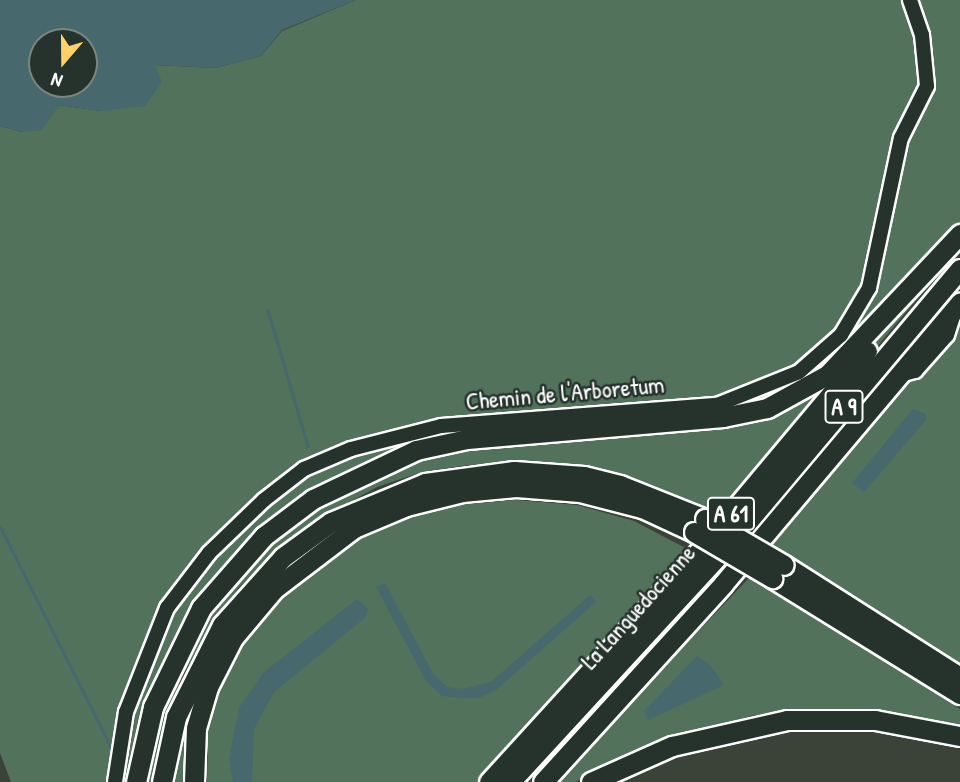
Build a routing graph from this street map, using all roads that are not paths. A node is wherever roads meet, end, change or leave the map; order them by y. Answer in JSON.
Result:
{"nodes":[{"id":1,"x":909,"y":0,"type":"edge"},
{"id":2,"x":960,"y":235,"type":"edge"},
{"id":3,"x":960,"y":269,"type":"edge"},
{"id":4,"x":958,"y":305,"type":"edge"},
{"id":5,"x":699,"y":526,"type":"junction"},
{"id":6,"x":778,"y":572,"type":"junction"},
{"id":7,"x":960,"y":677,"type":"edge"},
{"id":8,"x":960,"y":695,"type":"edge"},
{"id":9,"x":960,"y":736,"type":"edge"},
{"id":10,"x":115,"y":782,"type":"edge"},
{"id":11,"x":136,"y":782,"type":"edge"},
{"id":12,"x":162,"y":782,"type":"edge"},
{"id":13,"x":194,"y":782,"type":"edge"},
{"id":14,"x":489,"y":782,"type":"edge"},
{"id":15,"x":510,"y":782,"type":"edge"},
{"id":16,"x":543,"y":782,"type":"edge"},
{"id":17,"x":591,"y":782,"type":"edge"}],
"edges":[{"from":1,"to":10,"type":"street","name":"Chemin de l'Arboretum"},
{"from":2,"to":11,"type":"highway"},
{"from":2,"to":14,"type":"highway","number":"A 61"},
{"from":3,"to":15,"type":"highway","name":"La Languedocienne","number":"A 9"},
{"from":4,"to":16,"type":"highway","name":"La Languedocienne","number":"A 9"},
{"from":5,"to":6,"type":"highway","number":"A 61","bridge":true},
{"from":5,"to":12,"type":"highway","number":"A 61"},
{"from":5,"to":13,"type":"highway","number":"A 61"},
{"from":6,"to":7,"type":"highway","number":"A 61"},
{"from":6,"to":8,"type":"highway","number":"A 61"},
{"from":9,"to":17,"type":"highway"}]}
